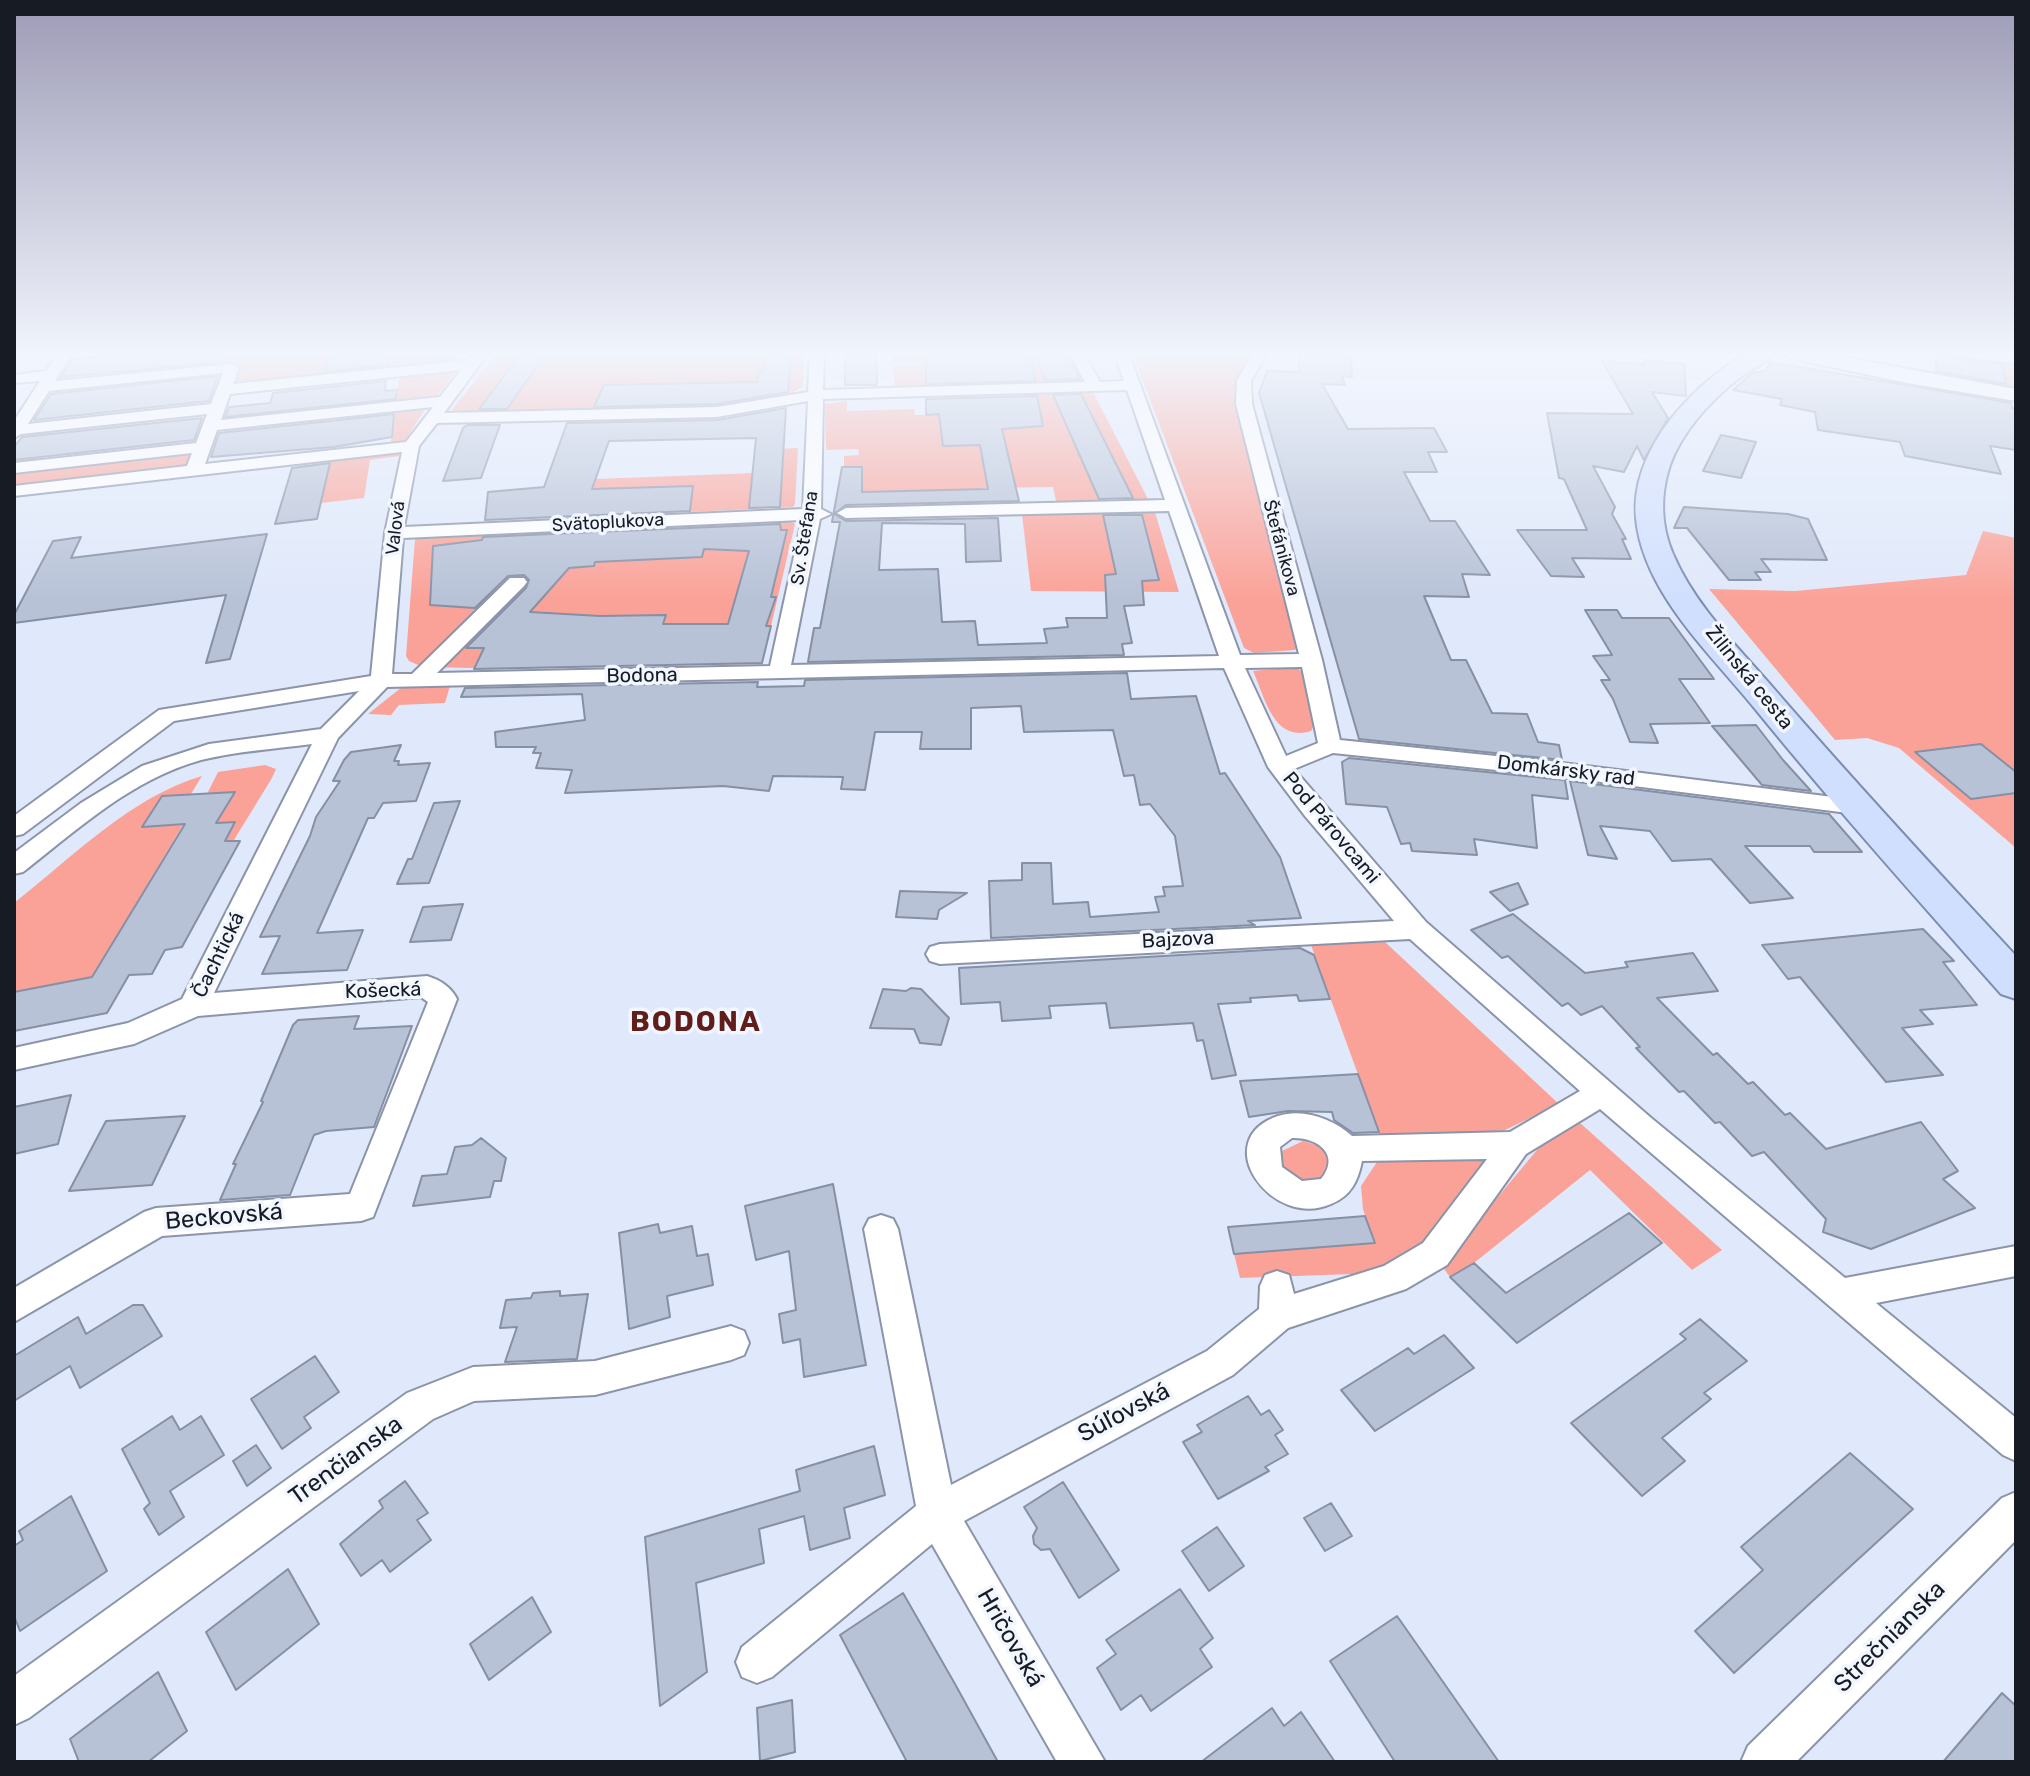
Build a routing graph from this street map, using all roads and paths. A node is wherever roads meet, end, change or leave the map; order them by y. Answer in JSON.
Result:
{"nodes":[{"id":1,"x":208,"y":435,"type":"edge"},
{"id":2,"x":419,"y":435,"type":"edge"},
{"id":3,"x":816,"y":435,"type":"edge"},
{"id":4,"x":1153,"y":435,"type":"edge"},
{"id":5,"x":1252,"y":435,"type":"edge"},
{"id":6,"x":1674,"y":435,"type":"edge"},
{"id":7,"x":411,"y":446,"type":"junction"},
{"id":8,"x":203,"y":447,"type":"junction"},
{"id":9,"x":14,"y":468,"type":"edge"},
{"id":10,"x":194,"y":471,"type":"junction"},
{"id":11,"x":14,"y":491,"type":"edge"},
{"id":12,"x":1178,"y":505,"type":"junction"},
{"id":13,"x":846,"y":513,"type":"dead end"},
{"id":14,"x":817,"y":514,"type":"junction"},
{"id":15,"x":394,"y":533,"type":"junction"},
{"id":16,"x":517,"y":582,"type":"dead end"},
{"id":17,"x":1311,"y":660,"type":"junction"},
{"id":18,"x":1232,"y":663,"type":"junction"},
{"id":19,"x":779,"y":674,"type":"junction"},
{"id":20,"x":419,"y":679,"type":"junction"},
{"id":21,"x":381,"y":681,"type":"junction"},
{"id":22,"x":328,"y":735,"type":"junction"},
{"id":23,"x":1330,"y":746,"type":"junction"},
{"id":24,"x":1280,"y":767,"type":"junction"},
{"id":25,"x":1856,"y":806,"type":"junction"},
{"id":26,"x":14,"y":828,"type":"edge"},
{"id":27,"x":14,"y":866,"type":"edge"},
{"id":28,"x":1416,"y":929,"type":"junction"},
{"id":29,"x":940,"y":954,"type":"dead end"},
{"id":30,"x":2016,"y":983,"type":"edge"},
{"id":31,"x":193,"y":1006,"type":"junction"},
{"id":32,"x":14,"y":1059,"type":"edge"},
{"id":33,"x":1602,"y":1093,"type":"junction"},
{"id":34,"x":1515,"y":1145,"type":"junction"},
{"id":35,"x":1343,"y":1149,"type":"dead end"},
{"id":36,"x":361,"y":1207,"type":"joint"},
{"id":37,"x":881,"y":1229,"type":"dead end"},
{"id":38,"x":2016,"y":1261,"type":"edge"},
{"id":39,"x":1841,"y":1294,"type":"junction"},
{"id":40,"x":14,"y":1306,"type":"edge"},
{"id":41,"x":731,"y":1343,"type":"dead end"},
{"id":42,"x":2016,"y":1442,"type":"edge"},
{"id":43,"x":2016,"y":1512,"type":"edge"},
{"id":44,"x":937,"y":1514,"type":"junction"},
{"id":45,"x":757,"y":1662,"type":"dead end"},
{"id":46,"x":14,"y":1703,"type":"edge"},
{"id":47,"x":1082,"y":1762,"type":"edge"},
{"id":48,"x":1764,"y":1762,"type":"edge"}],
"edges":[{"from":1,"to":8,"type":"street"},
{"from":2,"to":7,"type":"street","name":"Valová"},
{"from":3,"to":14,"type":"street","name":"Sv. Štefana"},
{"from":4,"to":12,"type":"street","name":"Pod Párovcami"},
{"from":5,"to":17,"type":"street","name":"Štefánikova"},
{"from":6,"to":25,"type":"main road","name":"Žilinská cesta"},
{"from":7,"to":10,"type":"street"},
{"from":7,"to":15,"type":"street","name":"Valová"},
{"from":8,"to":9,"type":"street"},
{"from":8,"to":10,"type":"street"},
{"from":10,"to":11,"type":"street"},
{"from":12,"to":13,"type":"street"},
{"from":12,"to":18,"type":"street","name":"Pod Párovcami"},
{"from":14,"to":15,"type":"street","name":"Svätoplukova"},
{"from":14,"to":19,"type":"street","name":"Sv. Štefana"},
{"from":15,"to":21,"type":"street","name":"Valová"},
{"from":16,"to":20,"type":"street"},
{"from":17,"to":18,"type":"street","name":"Bodona"},
{"from":17,"to":23,"type":"street","name":"Štefánikova"},
{"from":18,"to":19,"type":"street","name":"Bodona"},
{"from":18,"to":24,"type":"street","name":"Pod Párovcami"},
{"from":19,"to":20,"type":"street","name":"Bodona"},
{"from":20,"to":21,"type":"street","name":"Bodona"},
{"from":21,"to":22,"type":"street","name":"Čachtická"},
{"from":21,"to":26,"type":"street","name":"Bodona"},
{"from":22,"to":27,"type":"street"},
{"from":22,"to":31,"type":"street","name":"Čachtická"},
{"from":23,"to":24,"type":"street","name":"Domkársky rad"},
{"from":23,"to":25,"type":"street","name":"Domkársky rad"},
{"from":24,"to":28,"type":"street","name":"Pod Párovcami"},
{"from":25,"to":30,"type":"main road","name":"Žilinská cesta"},
{"from":28,"to":29,"type":"street","name":"Bajzova"},
{"from":28,"to":33,"type":"street","name":"Pod Párovcami"},
{"from":31,"to":32,"type":"street","name":"Čachtická"},
{"from":31,"to":36,"type":"street","name":"Košecká"},
{"from":33,"to":34,"type":"street"},
{"from":33,"to":39,"type":"street","name":"Pod Párovcami"},
{"from":34,"to":35,"type":"street"},
{"from":34,"to":44,"type":"street","name":"Súľovská"},
{"from":36,"to":40,"type":"street","name":"Beckovská"},
{"from":37,"to":44,"type":"street"},
{"from":38,"to":39,"type":"street"},
{"from":39,"to":42,"type":"street","name":"Pod Párovcami"},
{"from":41,"to":46,"type":"street","name":"Trenčianska"},
{"from":43,"to":48,"type":"street","name":"Strečnianska"},
{"from":44,"to":45,"type":"street","name":"Súľovská"},
{"from":44,"to":47,"type":"street","name":"Hričovská"}]}
